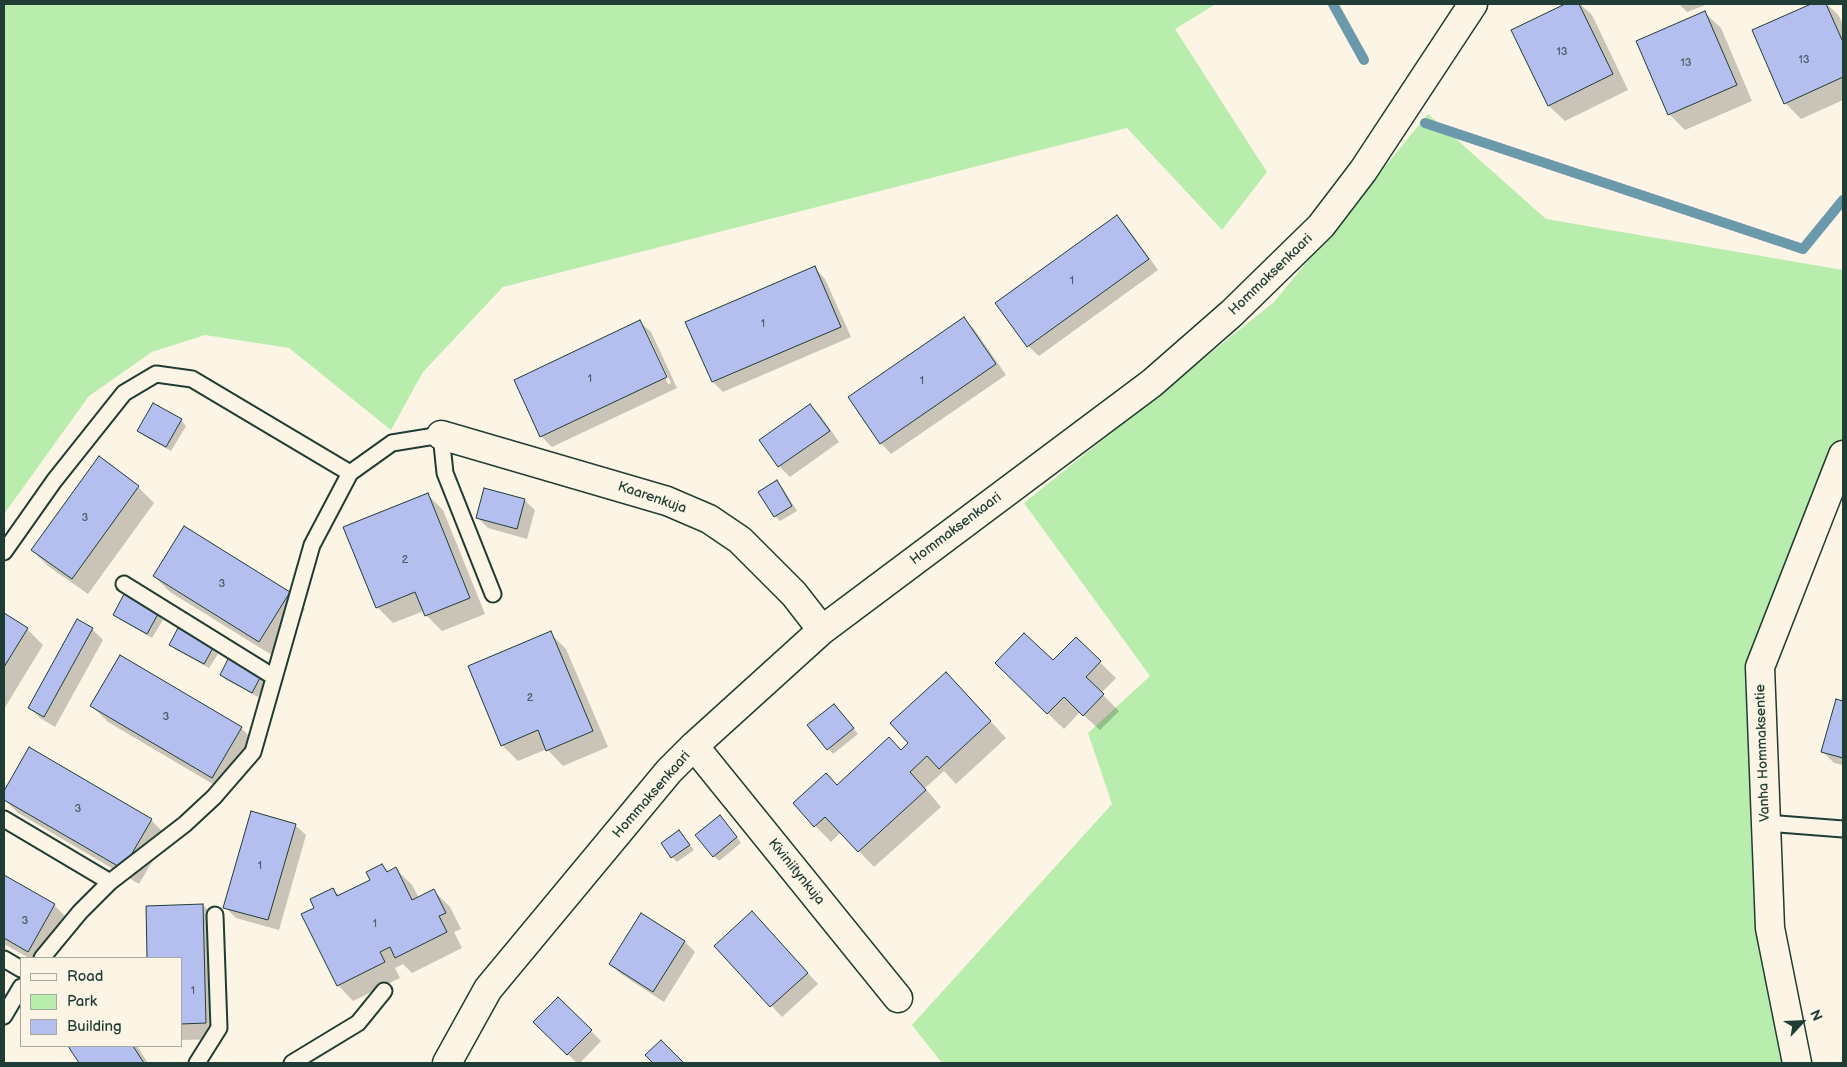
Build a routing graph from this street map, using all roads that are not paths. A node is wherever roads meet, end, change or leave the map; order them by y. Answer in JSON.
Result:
{"nodes":[{"id":1,"x":1473,"y":4,"type":"edge"},
{"id":2,"x":441,"y":435,"type":"junction"},
{"id":3,"x":1843,"y":455,"type":"edge"},
{"id":4,"x":350,"y":473,"type":"junction"},
{"id":5,"x":4,"y":552,"type":"edge"},
{"id":6,"x":124,"y":584,"type":"dead end"},
{"id":7,"x":493,"y":594,"type":"dead end"},
{"id":8,"x":822,"y":630,"type":"junction"},
{"id":9,"x":274,"y":677,"type":"junction"},
{"id":10,"x":694,"y":746,"type":"junction"},
{"id":11,"x":4,"y":819,"type":"edge"},
{"id":12,"x":1766,"y":823,"type":"junction"},
{"id":13,"x":1843,"y":829,"type":"edge"},
{"id":14,"x":110,"y":882,"type":"junction"},
{"id":15,"x":215,"y":915,"type":"dead end"},
{"id":16,"x":43,"y":957,"type":"edge"},
{"id":17,"x":4,"y":959,"type":"edge"},
{"id":18,"x":20,"y":968,"type":"edge"},
{"id":19,"x":20,"y":989,"type":"edge"},
{"id":20,"x":384,"y":991,"type":"dead end"},
{"id":21,"x":898,"y":998,"type":"dead end"},
{"id":22,"x":4,"y":1016,"type":"edge"},
{"id":23,"x":197,"y":1063,"type":"edge"},
{"id":24,"x":292,"y":1063,"type":"edge"},
{"id":25,"x":446,"y":1063,"type":"edge"},
{"id":26,"x":1798,"y":1063,"type":"edge"}],
"edges":[{"from":1,"to":8,"type":"street","name":"Hommaksenkaari"},
{"from":2,"to":4,"type":"lane"},
{"from":2,"to":7,"type":"lane"},
{"from":2,"to":8,"type":"street","name":"Kaarenkuja"},
{"from":3,"to":12,"type":"street","name":"Vanha Hommaksentie"},
{"from":4,"to":5,"type":"lane"},
{"from":4,"to":9,"type":"lane"},
{"from":6,"to":9,"type":"lane"},
{"from":8,"to":10,"type":"street","name":"Hommaksenkaari"},
{"from":9,"to":14,"type":"lane"},
{"from":10,"to":21,"type":"street","name":"Kiviniitynkuja"},
{"from":10,"to":25,"type":"street","name":"Hommaksenkaari"},
{"from":11,"to":14,"type":"lane"},
{"from":12,"to":13,"type":"lane"},
{"from":12,"to":26,"type":"street","name":"Vanha Hommaksentie"},
{"from":14,"to":16,"type":"lane"},
{"from":15,"to":23,"type":"lane"},
{"from":17,"to":18,"type":"lane"},
{"from":19,"to":22,"type":"lane"},
{"from":20,"to":24,"type":"lane"}]}
